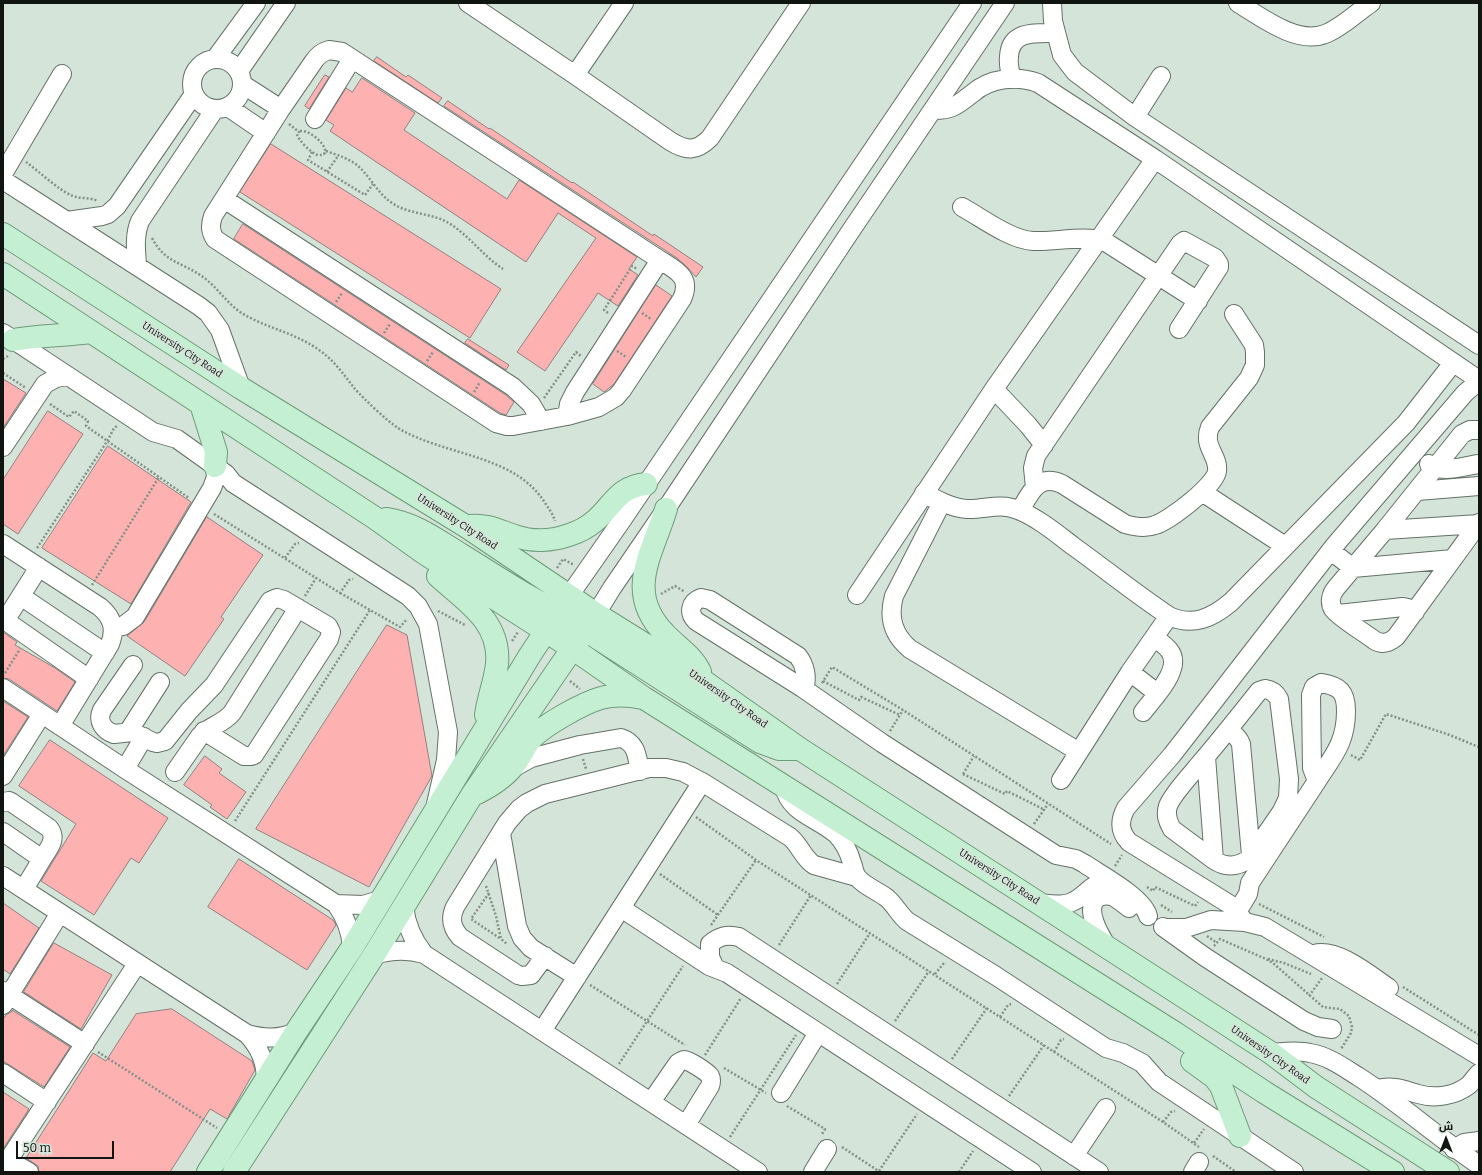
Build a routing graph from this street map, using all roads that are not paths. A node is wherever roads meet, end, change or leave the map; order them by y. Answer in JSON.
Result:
{"nodes":[{"id":1,"x":256,"y":3,"type":"edge"},
{"id":2,"x":285,"y":3,"type":"edge"},
{"id":3,"x":468,"y":3,"type":"edge"},
{"id":4,"x":624,"y":3,"type":"edge"},
{"id":5,"x":801,"y":3,"type":"edge"},
{"id":6,"x":972,"y":3,"type":"edge"},
{"id":7,"x":1005,"y":3,"type":"edge"},
{"id":8,"x":1052,"y":3,"type":"edge"},
{"id":9,"x":1238,"y":3,"type":"edge"},
{"id":10,"x":1370,"y":3,"type":"edge"},
{"id":11,"x":1055,"y":33,"type":"junction"},
{"id":12,"x":215,"y":58,"type":"junction"},
{"id":13,"x":352,"y":59,"type":"junction"},
{"id":14,"x":62,"y":74,"type":"dead end"},
{"id":15,"x":575,"y":75,"type":"junction"},
{"id":16,"x":1161,"y":76,"type":"dead end"},
{"id":17,"x":241,"y":78,"type":"junction"},
{"id":18,"x":1012,"y":79,"type":"junction"},
{"id":19,"x":194,"y":94,"type":"junction"},
{"id":20,"x":221,"y":108,"type":"junction"},
{"id":21,"x":281,"y":109,"type":"junction"},
{"id":22,"x":934,"y":110,"type":"junction"},
{"id":23,"x":1135,"y":117,"type":"junction"},
{"id":24,"x":315,"y":119,"type":"dead end"},
{"id":25,"x":266,"y":133,"type":"junction"},
{"id":26,"x":1155,"y":159,"type":"junction"},
{"id":27,"x":3,"y":174,"type":"edge"},
{"id":28,"x":3,"y":180,"type":"edge"},
{"id":29,"x":132,"y":187,"type":"junction"},
{"id":30,"x":224,"y":199,"type":"junction"},
{"id":31,"x":152,"y":202,"type":"junction"},
{"id":32,"x":962,"y":207,"type":"dead end"},
{"id":33,"x":67,"y":221,"type":"junction"},
{"id":34,"x":3,"y":234,"type":"edge"},
{"id":35,"x":1099,"y":240,"type":"junction"},
{"id":36,"x":660,"y":260,"type":"junction"},
{"id":37,"x":137,"y":265,"type":"junction"},
{"id":38,"x":3,"y":274,"type":"edge"},
{"id":39,"x":1158,"y":276,"type":"junction"},
{"id":40,"x":1198,"y":301,"type":"junction"},
{"id":41,"x":1234,"y":314,"type":"dead end"},
{"id":42,"x":1179,"y":329,"type":"dead end"},
{"id":43,"x":91,"y":332,"type":"junction"},
{"id":44,"x":8,"y":336,"type":"edge"},
{"id":45,"x":1479,"y":345,"type":"edge"},
{"id":46,"x":41,"y":357,"type":"junction"},
{"id":47,"x":1453,"y":363,"type":"junction"},
{"id":48,"x":68,"y":376,"type":"junction"},
{"id":49,"x":1479,"y":380,"type":"edge"},
{"id":50,"x":241,"y":388,"type":"junction"},
{"id":51,"x":994,"y":389,"type":"junction"},
{"id":52,"x":39,"y":392,"type":"junction"},
{"id":53,"x":201,"y":404,"type":"junction"},
{"id":54,"x":538,"y":416,"type":"junction"},
{"id":55,"x":568,"y":416,"type":"junction"},
{"id":56,"x":1479,"y":430,"type":"edge"},
{"id":57,"x":1044,"y":445,"type":"junction"},
{"id":58,"x":3,"y":446,"type":"edge"},
{"id":59,"x":1417,"y":448,"type":"junction"},
{"id":60,"x":1479,"y":464,"type":"edge"},
{"id":61,"x":1438,"y":465,"type":"junction"},
{"id":62,"x":215,"y":466,"type":"junction"},
{"id":63,"x":646,"y":484,"type":"junction"},
{"id":64,"x":1479,"y":486,"type":"edge"},
{"id":65,"x":1035,"y":487,"type":"junction"},
{"id":66,"x":1417,"y":491,"type":"junction"},
{"id":67,"x":1202,"y":492,"type":"junction"},
{"id":68,"x":924,"y":493,"type":"junction"},
{"id":69,"x":942,"y":502,"type":"junction"},
{"id":70,"x":666,"y":510,"type":"junction"},
{"id":71,"x":1020,"y":511,"type":"junction"},
{"id":72,"x":375,"y":518,"type":"junction"},
{"id":73,"x":1479,"y":524,"type":"edge"},
{"id":74,"x":467,"y":527,"type":"junction"},
{"id":75,"x":1385,"y":530,"type":"junction"},
{"id":76,"x":3,"y":544,"type":"edge"},
{"id":77,"x":1285,"y":546,"type":"junction"},
{"id":78,"x":1333,"y":548,"type":"junction"},
{"id":79,"x":424,"y":553,"type":"junction"},
{"id":80,"x":1453,"y":559,"type":"junction"},
{"id":81,"x":34,"y":564,"type":"junction"},
{"id":82,"x":1355,"y":565,"type":"junction"},
{"id":83,"x":857,"y":594,"type":"dead end"},
{"id":84,"x":28,"y":601,"type":"dead end"},
{"id":85,"x":564,"y":604,"type":"junction"},
{"id":86,"x":298,"y":608,"type":"junction"},
{"id":87,"x":1414,"y":612,"type":"junction"},
{"id":88,"x":1338,"y":614,"type":"junction"},
{"id":89,"x":6,"y":616,"type":"edge"},
{"id":90,"x":1168,"y":616,"type":"junction"},
{"id":91,"x":590,"y":622,"type":"junction"},
{"id":92,"x":113,"y":628,"type":"junction"},
{"id":93,"x":545,"y":632,"type":"junction"},
{"id":94,"x":1155,"y":638,"type":"junction"},
{"id":95,"x":572,"y":648,"type":"junction"},
{"id":96,"x":105,"y":653,"type":"junction"},
{"id":97,"x":133,"y":665,"type":"dead end"},
{"id":98,"x":1130,"y":672,"type":"junction"},
{"id":99,"x":89,"y":679,"type":"junction"},
{"id":100,"x":702,"y":680,"type":"junction"},
{"id":101,"x":160,"y":682,"type":"dead end"},
{"id":102,"x":3,"y":688,"type":"edge"},
{"id":103,"x":813,"y":688,"type":"junction"},
{"id":104,"x":1157,"y":693,"type":"junction"},
{"id":105,"x":644,"y":698,"type":"junction"},
{"id":106,"x":1143,"y":712,"type":"dead end"},
{"id":107,"x":42,"y":714,"type":"junction"},
{"id":108,"x":60,"y":726,"type":"junction"},
{"id":109,"x":486,"y":728,"type":"junction"},
{"id":110,"x":204,"y":731,"type":"junction"},
{"id":111,"x":1227,"y":733,"type":"junction"},
{"id":112,"x":136,"y":734,"type":"junction"},
{"id":113,"x":800,"y":749,"type":"junction"},
{"id":114,"x":1079,"y":752,"type":"junction"},
{"id":115,"x":1206,"y":757,"type":"junction"},
{"id":116,"x":1168,"y":759,"type":"junction"},
{"id":117,"x":125,"y":769,"type":"junction"},
{"id":118,"x":511,"y":769,"type":"junction"},
{"id":119,"x":640,"y":771,"type":"junction"},
{"id":120,"x":175,"y":772,"type":"dead end"},
{"id":121,"x":1191,"y":775,"type":"junction"},
{"id":122,"x":3,"y":776,"type":"edge"},
{"id":123,"x":1061,"y":780,"type":"dead end"},
{"id":124,"x":1317,"y":781,"type":"junction"},
{"id":125,"x":702,"y":782,"type":"junction"},
{"id":126,"x":784,"y":786,"type":"junction"},
{"id":127,"x":472,"y":795,"type":"junction"},
{"id":128,"x":3,"y":802,"type":"edge"},
{"id":129,"x":433,"y":814,"type":"junction"},
{"id":130,"x":3,"y":832,"type":"edge"},
{"id":131,"x":501,"y":833,"type":"junction"},
{"id":132,"x":845,"y":845,"type":"junction"},
{"id":133,"x":1056,"y":855,"type":"junction"},
{"id":134,"x":1251,"y":855,"type":"junction"},
{"id":135,"x":42,"y":859,"type":"junction"},
{"id":136,"x":1214,"y":860,"type":"junction"},
{"id":137,"x":821,"y":867,"type":"junction"},
{"id":138,"x":1111,"y":875,"type":"junction"},
{"id":139,"x":3,"y":876,"type":"edge"},
{"id":140,"x":857,"y":877,"type":"junction"},
{"id":141,"x":24,"y":890,"type":"junction"},
{"id":142,"x":1087,"y":890,"type":"junction"},
{"id":143,"x":380,"y":900,"type":"junction"},
{"id":144,"x":1038,"y":903,"type":"junction"},
{"id":145,"x":336,"y":904,"type":"junction"},
{"id":146,"x":1241,"y":904,"type":"junction"},
{"id":147,"x":404,"y":906,"type":"junction"},
{"id":148,"x":621,"y":908,"type":"junction"},
{"id":149,"x":60,"y":913,"type":"junction"},
{"id":150,"x":1148,"y":916,"type":"junction"},
{"id":151,"x":1193,"y":926,"type":"junction"},
{"id":152,"x":1165,"y":928,"type":"junction"},
{"id":153,"x":710,"y":944,"type":"junction"},
{"id":154,"x":352,"y":948,"type":"junction"},
{"id":155,"x":1108,"y":948,"type":"junction"},
{"id":156,"x":1198,"y":952,"type":"junction"},
{"id":157,"x":424,"y":954,"type":"junction"},
{"id":158,"x":690,"y":954,"type":"junction"},
{"id":159,"x":374,"y":955,"type":"junction"},
{"id":160,"x":1312,"y":955,"type":"junction"},
{"id":161,"x":545,"y":956,"type":"junction"},
{"id":162,"x":137,"y":964,"type":"junction"},
{"id":163,"x":715,"y":968,"type":"junction"},
{"id":164,"x":577,"y":977,"type":"junction"},
{"id":165,"x":1394,"y":986,"type":"road end"},
{"id":166,"x":5,"y":997,"type":"edge"},
{"id":167,"x":811,"y":1028,"type":"junction"},
{"id":168,"x":1332,"y":1029,"type":"dead end"},
{"id":169,"x":542,"y":1031,"type":"junction"},
{"id":170,"x":296,"y":1032,"type":"junction"},
{"id":171,"x":247,"y":1034,"type":"junction"},
{"id":172,"x":1175,"y":1034,"type":"junction"},
{"id":173,"x":85,"y":1044,"type":"junction"},
{"id":174,"x":1271,"y":1053,"type":"junction"},
{"id":175,"x":1479,"y":1056,"type":"edge"},
{"id":176,"x":1479,"y":1072,"type":"edge"},
{"id":177,"x":3,"y":1073,"type":"edge"},
{"id":178,"x":266,"y":1081,"type":"junction"},
{"id":179,"x":1378,"y":1089,"type":"junction"},
{"id":180,"x":778,"y":1097,"type":"road end"},
{"id":181,"x":47,"y":1102,"type":"junction"},
{"id":182,"x":651,"y":1102,"type":"junction"},
{"id":183,"x":1106,"y":1108,"type":"dead end"},
{"id":184,"x":686,"y":1125,"type":"junction"},
{"id":185,"x":1240,"y":1136,"type":"junction"},
{"id":186,"x":1479,"y":1141,"type":"edge"},
{"id":187,"x":831,"y":1144,"type":"road end"},
{"id":188,"x":1454,"y":1148,"type":"junction"},
{"id":189,"x":1074,"y":1156,"type":"junction"},
{"id":190,"x":6,"y":1164,"type":"edge"},
{"id":191,"x":1479,"y":1165,"type":"edge"},
{"id":192,"x":28,"y":1172,"type":"edge"},
{"id":193,"x":208,"y":1172,"type":"edge"},
{"id":194,"x":234,"y":1172,"type":"edge"},
{"id":195,"x":758,"y":1172,"type":"edge"},
{"id":196,"x":813,"y":1172,"type":"edge"},
{"id":197,"x":1032,"y":1172,"type":"edge"},
{"id":198,"x":1099,"y":1172,"type":"edge"},
{"id":199,"x":1294,"y":1172,"type":"edge"},
{"id":200,"x":1393,"y":1172,"type":"edge"},
{"id":201,"x":1448,"y":1172,"type":"edge"}],
"edges":[{"from":1,"to":12,"type":"street"},
{"from":2,"to":17,"type":"street"},
{"from":3,"to":15,"type":"street"},
{"from":4,"to":15,"type":"street"},
{"from":5,"to":15,"type":"street"},
{"from":6,"to":63,"type":"street"},
{"from":7,"to":22,"type":"street"},
{"from":8,"to":11,"type":"street"},
{"from":9,"to":10,"type":"street"},
{"from":11,"to":18,"type":"street"},
{"from":11,"to":23,"type":"street"},
{"from":12,"to":17,"type":"street"},
{"from":12,"to":19,"type":"street"},
{"from":13,"to":21,"type":"street"},
{"from":13,"to":24,"type":"street"},
{"from":13,"to":36,"type":"street"},
{"from":14,"to":27,"type":"street"},
{"from":16,"to":23,"type":"street"},
{"from":17,"to":20,"type":"street"},
{"from":17,"to":21,"type":"street"},
{"from":18,"to":22,"type":"street"},
{"from":18,"to":26,"type":"street"},
{"from":19,"to":20,"type":"street"},
{"from":19,"to":29,"type":"street"},
{"from":20,"to":25,"type":"street"},
{"from":20,"to":31,"type":"street"},
{"from":21,"to":25,"type":"street"},
{"from":22,"to":70,"type":"street"},
{"from":23,"to":45,"type":"street"},
{"from":25,"to":30,"type":"street"},
{"from":26,"to":35,"type":"street"},
{"from":26,"to":47,"type":"street"},
{"from":28,"to":33,"type":"street"},
{"from":29,"to":31,"type":"street"},
{"from":29,"to":33,"type":"street"},
{"from":30,"to":54,"type":"street"},
{"from":30,"to":54,"type":"street"},
{"from":31,"to":37,"type":"street"},
{"from":32,"to":35,"type":"street"},
{"from":33,"to":37,"type":"street"},
{"from":34,"to":50,"type":"main road","name":"University City Road"},
{"from":35,"to":39,"type":"street"},
{"from":35,"to":51,"type":"street"},
{"from":36,"to":55,"type":"street"},
{"from":36,"to":55,"type":"street"},
{"from":37,"to":50,"type":"street"},
{"from":38,"to":43,"type":"main road"},
{"from":39,"to":40,"type":"street"},
{"from":39,"to":40,"type":"street"},
{"from":39,"to":57,"type":"street"},
{"from":40,"to":42,"type":"street"},
{"from":41,"to":67,"type":"street"},
{"from":43,"to":44,"type":"main road"},
{"from":43,"to":53,"type":"main road"},
{"from":44,"to":46,"type":"street"},
{"from":46,"to":48,"type":"street"},
{"from":46,"to":52,"type":"street"},
{"from":47,"to":49,"type":"street"},
{"from":47,"to":77,"type":"street"},
{"from":48,"to":52,"type":"street"},
{"from":48,"to":62,"type":"street"},
{"from":49,"to":59,"type":"street"},
{"from":50,"to":74,"type":"main road","name":"University City Road"},
{"from":51,"to":57,"type":"street"},
{"from":51,"to":68,"type":"street"},
{"from":52,"to":58,"type":"street"},
{"from":53,"to":62,"type":"main road"},
{"from":53,"to":72,"type":"main road"},
{"from":54,"to":55,"type":"street"},
{"from":56,"to":61,"type":"street"},
{"from":57,"to":65,"type":"street"},
{"from":59,"to":61,"type":"street"},
{"from":59,"to":78,"type":"street"},
{"from":60,"to":61,"type":"street"},
{"from":61,"to":66,"type":"street"},
{"from":62,"to":92,"type":"street"},
{"from":62,"to":129,"type":"street"},
{"from":63,"to":74,"type":"main road"},
{"from":63,"to":85,"type":"street"},
{"from":64,"to":66,"type":"street"},
{"from":65,"to":67,"type":"street"},
{"from":65,"to":71,"type":"street"},
{"from":66,"to":75,"type":"street"},
{"from":67,"to":77,"type":"street"},
{"from":68,"to":69,"type":"street"},
{"from":68,"to":83,"type":"street"},
{"from":69,"to":71,"type":"street"},
{"from":69,"to":114,"type":"street"},
{"from":70,"to":91,"type":"street"},
{"from":70,"to":100,"type":"main road"},
{"from":71,"to":90,"type":"street"},
{"from":72,"to":79,"type":"main road"},
{"from":72,"to":85,"type":"main road"},
{"from":73,"to":75,"type":"street"},
{"from":73,"to":80,"type":"street"},
{"from":74,"to":85,"type":"main road","name":"University City Road"},
{"from":75,"to":82,"type":"street"},
{"from":76,"to":81,"type":"street"},
{"from":77,"to":90,"type":"street"},
{"from":78,"to":82,"type":"street"},
{"from":78,"to":116,"type":"street"},
{"from":79,"to":93,"type":"main road"},
{"from":79,"to":109,"type":"main road"},
{"from":80,"to":82,"type":"street"},
{"from":80,"to":87,"type":"street"},
{"from":81,"to":89,"type":"street"},
{"from":81,"to":92,"type":"street"},
{"from":82,"to":88,"type":"street"},
{"from":84,"to":96,"type":"street"},
{"from":85,"to":91,"type":"main road","name":"University City Road"},
{"from":85,"to":93,"type":"main road"},
{"from":86,"to":110,"type":"street"},
{"from":86,"to":110,"type":"street"},
{"from":86,"to":112,"type":"street"},
{"from":87,"to":88,"type":"street"},
{"from":87,"to":88,"type":"street"},
{"from":89,"to":99,"type":"street"},
{"from":90,"to":94,"type":"street"},
{"from":91,"to":93,"type":"main road"},
{"from":91,"to":95,"type":"main road"},
{"from":91,"to":100,"type":"main road","name":"University City Road"},
{"from":91,"to":113,"type":"main road"},
{"from":92,"to":96,"type":"street"},
{"from":93,"to":95,"type":"main road"},
{"from":93,"to":109,"type":"main road"},
{"from":94,"to":98,"type":"street"},
{"from":94,"to":104,"type":"street"},
{"from":95,"to":105,"type":"main road"},
{"from":95,"to":127,"type":"main road"},
{"from":96,"to":99,"type":"street"},
{"from":97,"to":112,"type":"street"},
{"from":98,"to":104,"type":"street"},
{"from":98,"to":114,"type":"street"},
{"from":99,"to":108,"type":"street"},
{"from":100,"to":113,"type":"main road","name":"University City Road"},
{"from":101,"to":112,"type":"street"},
{"from":102,"to":107,"type":"street"},
{"from":103,"to":103,"type":"street"},
{"from":103,"to":133,"type":"street"},
{"from":104,"to":106,"type":"street"},
{"from":105,"to":118,"type":"main road"},
{"from":105,"to":126,"type":"main road"},
{"from":107,"to":108,"type":"street"},
{"from":107,"to":122,"type":"street"},
{"from":108,"to":117,"type":"street"},
{"from":109,"to":129,"type":"main road"},
{"from":110,"to":120,"type":"street"},
{"from":111,"to":115,"type":"street"},
{"from":111,"to":134,"type":"street"},
{"from":111,"to":134,"type":"street"},
{"from":112,"to":117,"type":"street"},
{"from":113,"to":144,"type":"main road","name":"University City Road"},
{"from":114,"to":123,"type":"street"},
{"from":115,"to":121,"type":"street"},
{"from":115,"to":136,"type":"street"},
{"from":116,"to":121,"type":"street"},
{"from":116,"to":146,"type":"street"},
{"from":117,"to":145,"type":"street"},
{"from":118,"to":119,"type":"street"},
{"from":118,"to":127,"type":"main road"},
{"from":119,"to":125,"type":"street"},
{"from":119,"to":131,"type":"street"},
{"from":121,"to":136,"type":"street"},
{"from":124,"to":124,"type":"street"},
{"from":124,"to":146,"type":"street"},
{"from":125,"to":137,"type":"street"},
{"from":125,"to":148,"type":"street"},
{"from":126,"to":132,"type":"street"},
{"from":126,"to":172,"type":"main road"},
{"from":127,"to":147,"type":"main road"},
{"from":128,"to":135,"type":"street"},
{"from":129,"to":143,"type":"main road"},
{"from":130,"to":135,"type":"street"},
{"from":131,"to":161,"type":"street"},
{"from":131,"to":161,"type":"street"},
{"from":132,"to":137,"type":"street"},
{"from":132,"to":140,"type":"street"},
{"from":133,"to":138,"type":"street"},
{"from":133,"to":142,"type":"street"},
{"from":134,"to":136,"type":"street"},
{"from":135,"to":141,"type":"street"},
{"from":137,"to":140,"type":"street"},
{"from":138,"to":142,"type":"street"},
{"from":138,"to":150,"type":"street"},
{"from":139,"to":141,"type":"street"},
{"from":140,"to":185,"type":"street"},
{"from":141,"to":149,"type":"street"},
{"from":142,"to":144,"type":"street"},
{"from":143,"to":145,"type":"street"},
{"from":143,"to":154,"type":"main road"},
{"from":144,"to":155,"type":"main road","name":"University City Road"},
{"from":145,"to":154,"type":"street"},
{"from":146,"to":151,"type":"street"},
{"from":146,"to":160,"type":"street"},
{"from":147,"to":157,"type":"street"},
{"from":147,"to":159,"type":"main road"},
{"from":148,"to":158,"type":"street"},
{"from":148,"to":164,"type":"street"},
{"from":149,"to":162,"type":"street"},
{"from":149,"to":166,"type":"street"},
{"from":150,"to":152,"type":"street"},
{"from":150,"to":155,"type":"street"},
{"from":151,"to":152,"type":"street"},
{"from":151,"to":156,"type":"street"},
{"from":152,"to":156,"type":"street"},
{"from":153,"to":158,"type":"street"},
{"from":153,"to":163,"type":"street"},
{"from":153,"to":189,"type":"street"},
{"from":154,"to":170,"type":"main road"},
{"from":155,"to":174,"type":"main road","name":"University City Road"},
{"from":156,"to":168,"type":"street"},
{"from":157,"to":159,"type":"street"},
{"from":157,"to":169,"type":"street"},
{"from":158,"to":163,"type":"street"},
{"from":159,"to":194,"type":"main road"},
{"from":160,"to":165,"type":"street"},
{"from":160,"to":175,"type":"street"},
{"from":161,"to":164,"type":"street"},
{"from":162,"to":171,"type":"street"},
{"from":162,"to":173,"type":"street"},
{"from":163,"to":167,"type":"street"},
{"from":164,"to":169,"type":"street"},
{"from":166,"to":173,"type":"street"},
{"from":167,"to":180,"type":"street"},
{"from":167,"to":197,"type":"street"},
{"from":169,"to":182,"type":"street"},
{"from":170,"to":171,"type":"street"},
{"from":170,"to":178,"type":"main road"},
{"from":171,"to":178,"type":"street"},
{"from":172,"to":185,"type":"main road"},
{"from":172,"to":200,"type":"main road"},
{"from":173,"to":181,"type":"street"},
{"from":174,"to":179,"type":"street"},
{"from":174,"to":201,"type":"main road","name":"University City Road"},
{"from":176,"to":179,"type":"street"},
{"from":177,"to":181,"type":"street"},
{"from":178,"to":193,"type":"main road"},
{"from":179,"to":188,"type":"street"},
{"from":181,"to":190,"type":"street"},
{"from":182,"to":184,"type":"street"},
{"from":182,"to":184,"type":"street"},
{"from":183,"to":189,"type":"street"},
{"from":184,"to":195,"type":"street"},
{"from":185,"to":199,"type":"street"},
{"from":186,"to":188,"type":"street"},
{"from":187,"to":196,"type":"street"},
{"from":188,"to":191,"type":"street"},
{"from":189,"to":198,"type":"street"},
{"from":190,"to":192,"type":"street"}]}
